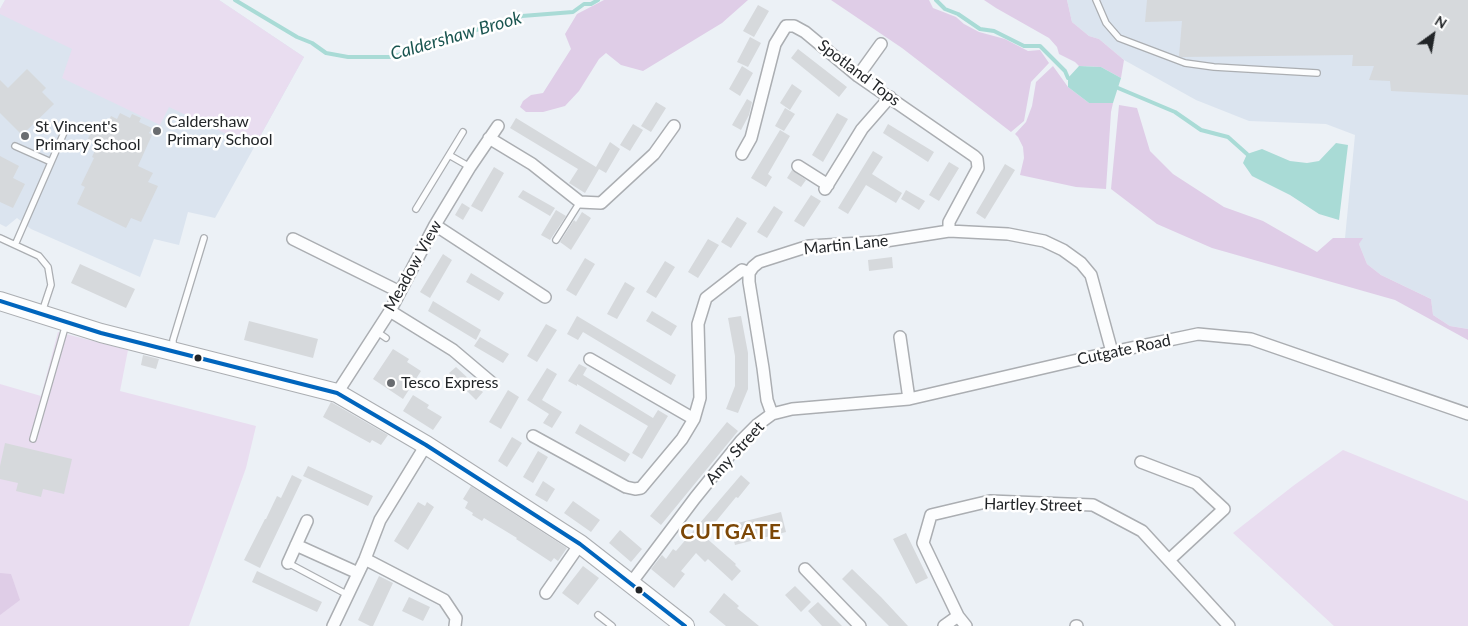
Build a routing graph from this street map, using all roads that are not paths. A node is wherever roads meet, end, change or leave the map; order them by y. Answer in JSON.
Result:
{"nodes":[{"id":1,"x":1096,"y":0,"type":"edge"},
{"id":2,"x":881,"y":44,"type":"dead end"},
{"id":3,"x":1317,"y":73,"type":"dead end"},
{"id":4,"x":858,"y":76,"type":"junction"},
{"id":5,"x":890,"y":97,"type":"junction"},
{"id":6,"x":498,"y":126,"type":"dead end"},
{"id":7,"x":674,"y":126,"type":"dead end"},
{"id":8,"x":66,"y":128,"type":"dead end"},
{"id":9,"x":463,"y":132,"type":"dead end"},
{"id":10,"x":490,"y":138,"type":"junction"},
{"id":11,"x":16,"y":146,"type":"dead end"},
{"id":12,"x":449,"y":154,"type":"junction"},
{"id":13,"x":742,"y":154,"type":"dead end"},
{"id":14,"x":51,"y":162,"type":"junction"},
{"id":15,"x":798,"y":166,"type":"dead end"},
{"id":16,"x":470,"y":167,"type":"junction"},
{"id":17,"x":580,"y":202,"type":"junction"},
{"id":18,"x":416,"y":209,"type":"dead end"},
{"id":19,"x":435,"y":225,"type":"junction"},
{"id":20,"x":949,"y":232,"type":"junction"},
{"id":21,"x":0,"y":238,"type":"edge"},
{"id":22,"x":204,"y":238,"type":"dead end"},
{"id":23,"x":294,"y":239,"type":"dead end"},
{"id":24,"x":556,"y":240,"type":"dead end"},
{"id":25,"x":15,"y":245,"type":"junction"},
{"id":26,"x":749,"y":273,"type":"junction"},
{"id":27,"x":400,"y":292,"type":"junction"},
{"id":28,"x":545,"y":297,"type":"dead end"},
{"id":29,"x":0,"y":301,"type":"edge"},
{"id":30,"x":390,"y":311,"type":"junction"},
{"id":31,"x":41,"y":314,"type":"junction"},
{"id":32,"x":67,"y":322,"type":"junction"},
{"id":33,"x":900,"y":337,"type":"dead end"},
{"id":34,"x":173,"y":351,"type":"junction"},
{"id":35,"x":1112,"y":352,"type":"junction"},
{"id":36,"x":590,"y":359,"type":"dead end"},
{"id":37,"x":492,"y":383,"type":"dead end"},
{"id":38,"x":337,"y":393,"type":"junction"},
{"id":39,"x":909,"y":399,"type":"junction"},
{"id":40,"x":772,"y":414,"type":"junction"},
{"id":41,"x":1468,"y":414,"type":"edge"},
{"id":42,"x":694,"y":419,"type":"junction"},
{"id":43,"x":533,"y":436,"type":"dead end"},
{"id":44,"x":34,"y":439,"type":"dead end"},
{"id":45,"x":426,"y":445,"type":"junction"},
{"id":46,"x":1141,"y":462,"type":"dead end"},
{"id":47,"x":307,"y":520,"type":"dead end"},
{"id":48,"x":580,"y":544,"type":"junction"},
{"id":49,"x":296,"y":545,"type":"junction"},
{"id":50,"x":365,"y":559,"type":"junction"},
{"id":51,"x":1169,"y":560,"type":"junction"},
{"id":52,"x":288,"y":563,"type":"joint"},
{"id":53,"x":805,"y":569,"type":"dead end"},
{"id":54,"x":358,"y":573,"type":"junction"},
{"id":55,"x":631,"y":583,"type":"junction"},
{"id":56,"x":546,"y":593,"type":"dead end"},
{"id":57,"x":348,"y":595,"type":"junction"},
{"id":58,"x":598,"y":615,"type":"dead end"},
{"id":59,"x":958,"y":616,"type":"junction"},
{"id":60,"x":333,"y":626,"type":"edge"},
{"id":61,"x":455,"y":626,"type":"edge"},
{"id":62,"x":612,"y":626,"type":"edge"},
{"id":63,"x":685,"y":626,"type":"edge"},
{"id":64,"x":860,"y":626,"type":"edge"},
{"id":65,"x":944,"y":626,"type":"edge"},
{"id":66,"x":966,"y":626,"type":"edge"},
{"id":67,"x":1229,"y":626,"type":"edge"}],
"edges":[{"from":1,"to":3,"type":"lane"},
{"from":2,"to":4,"type":"street"},
{"from":4,"to":5,"type":"street","name":"Spotland Tops"},
{"from":4,"to":13,"type":"street","name":"Spotland Tops"},
{"from":5,"to":15,"type":"street"},
{"from":5,"to":20,"type":"street","name":"Spotland Tops"},
{"from":6,"to":10,"type":"street","name":"Meadow View"},
{"from":7,"to":17,"type":"street"},
{"from":8,"to":14,"type":"lane"},
{"from":9,"to":12,"type":"lane"},
{"from":10,"to":16,"type":"street","name":"Meadow View"},
{"from":10,"to":17,"type":"street"},
{"from":11,"to":14,"type":"lane"},
{"from":12,"to":16,"type":"lane"},
{"from":12,"to":18,"type":"lane"},
{"from":14,"to":25,"type":"lane"},
{"from":16,"to":19,"type":"street","name":"Meadow View"},
{"from":17,"to":24,"type":"lane"},
{"from":19,"to":27,"type":"street","name":"Meadow View"},
{"from":19,"to":28,"type":"street"},
{"from":20,"to":26,"type":"street","name":"Martin Lane"},
{"from":20,"to":35,"type":"street","name":"Martin Lane"},
{"from":21,"to":25,"type":"lane"},
{"from":22,"to":34,"type":"lane"},
{"from":23,"to":27,"type":"street"},
{"from":25,"to":31,"type":"lane"},
{"from":26,"to":40,"type":"street","name":"Amy Street"},
{"from":26,"to":42,"type":"street","name":"Martin Lane"},
{"from":27,"to":30,"type":"street","name":"Meadow View"},
{"from":29,"to":31,"type":"main road"},
{"from":30,"to":37,"type":"street"},
{"from":30,"to":38,"type":"street","name":"Meadow View"},
{"from":31,"to":32,"type":"main road"},
{"from":32,"to":34,"type":"main road"},
{"from":32,"to":44,"type":"lane"},
{"from":33,"to":39,"type":"street"},
{"from":34,"to":38,"type":"main road"},
{"from":35,"to":39,"type":"street","name":"Cutgate Road"},
{"from":35,"to":41,"type":"street","name":"Cutgate Road"},
{"from":36,"to":42,"type":"street"},
{"from":38,"to":45,"type":"main road"},
{"from":39,"to":40,"type":"street","name":"Cutgate Road"},
{"from":40,"to":55,"type":"street","name":"Amy Street"},
{"from":42,"to":43,"type":"street","name":"Martin Lane"},
{"from":45,"to":48,"type":"main road"},
{"from":45,"to":50,"type":"street"},
{"from":46,"to":51,"type":"street"},
{"from":47,"to":49,"type":"street"},
{"from":48,"to":55,"type":"main road"},
{"from":48,"to":56,"type":"street"},
{"from":49,"to":52,"type":"street"},
{"from":49,"to":54,"type":"street"},
{"from":50,"to":54,"type":"street"},
{"from":50,"to":61,"type":"street"},
{"from":51,"to":59,"type":"street","name":"Hartley Street"},
{"from":51,"to":67,"type":"street","name":"Hartley Street"},
{"from":52,"to":57,"type":"lane"},
{"from":53,"to":64,"type":"street"},
{"from":54,"to":57,"type":"street"},
{"from":55,"to":63,"type":"main road"},
{"from":57,"to":60,"type":"street"},
{"from":58,"to":62,"type":"lane"},
{"from":59,"to":65,"type":"street"},
{"from":59,"to":66,"type":"street"}]}
